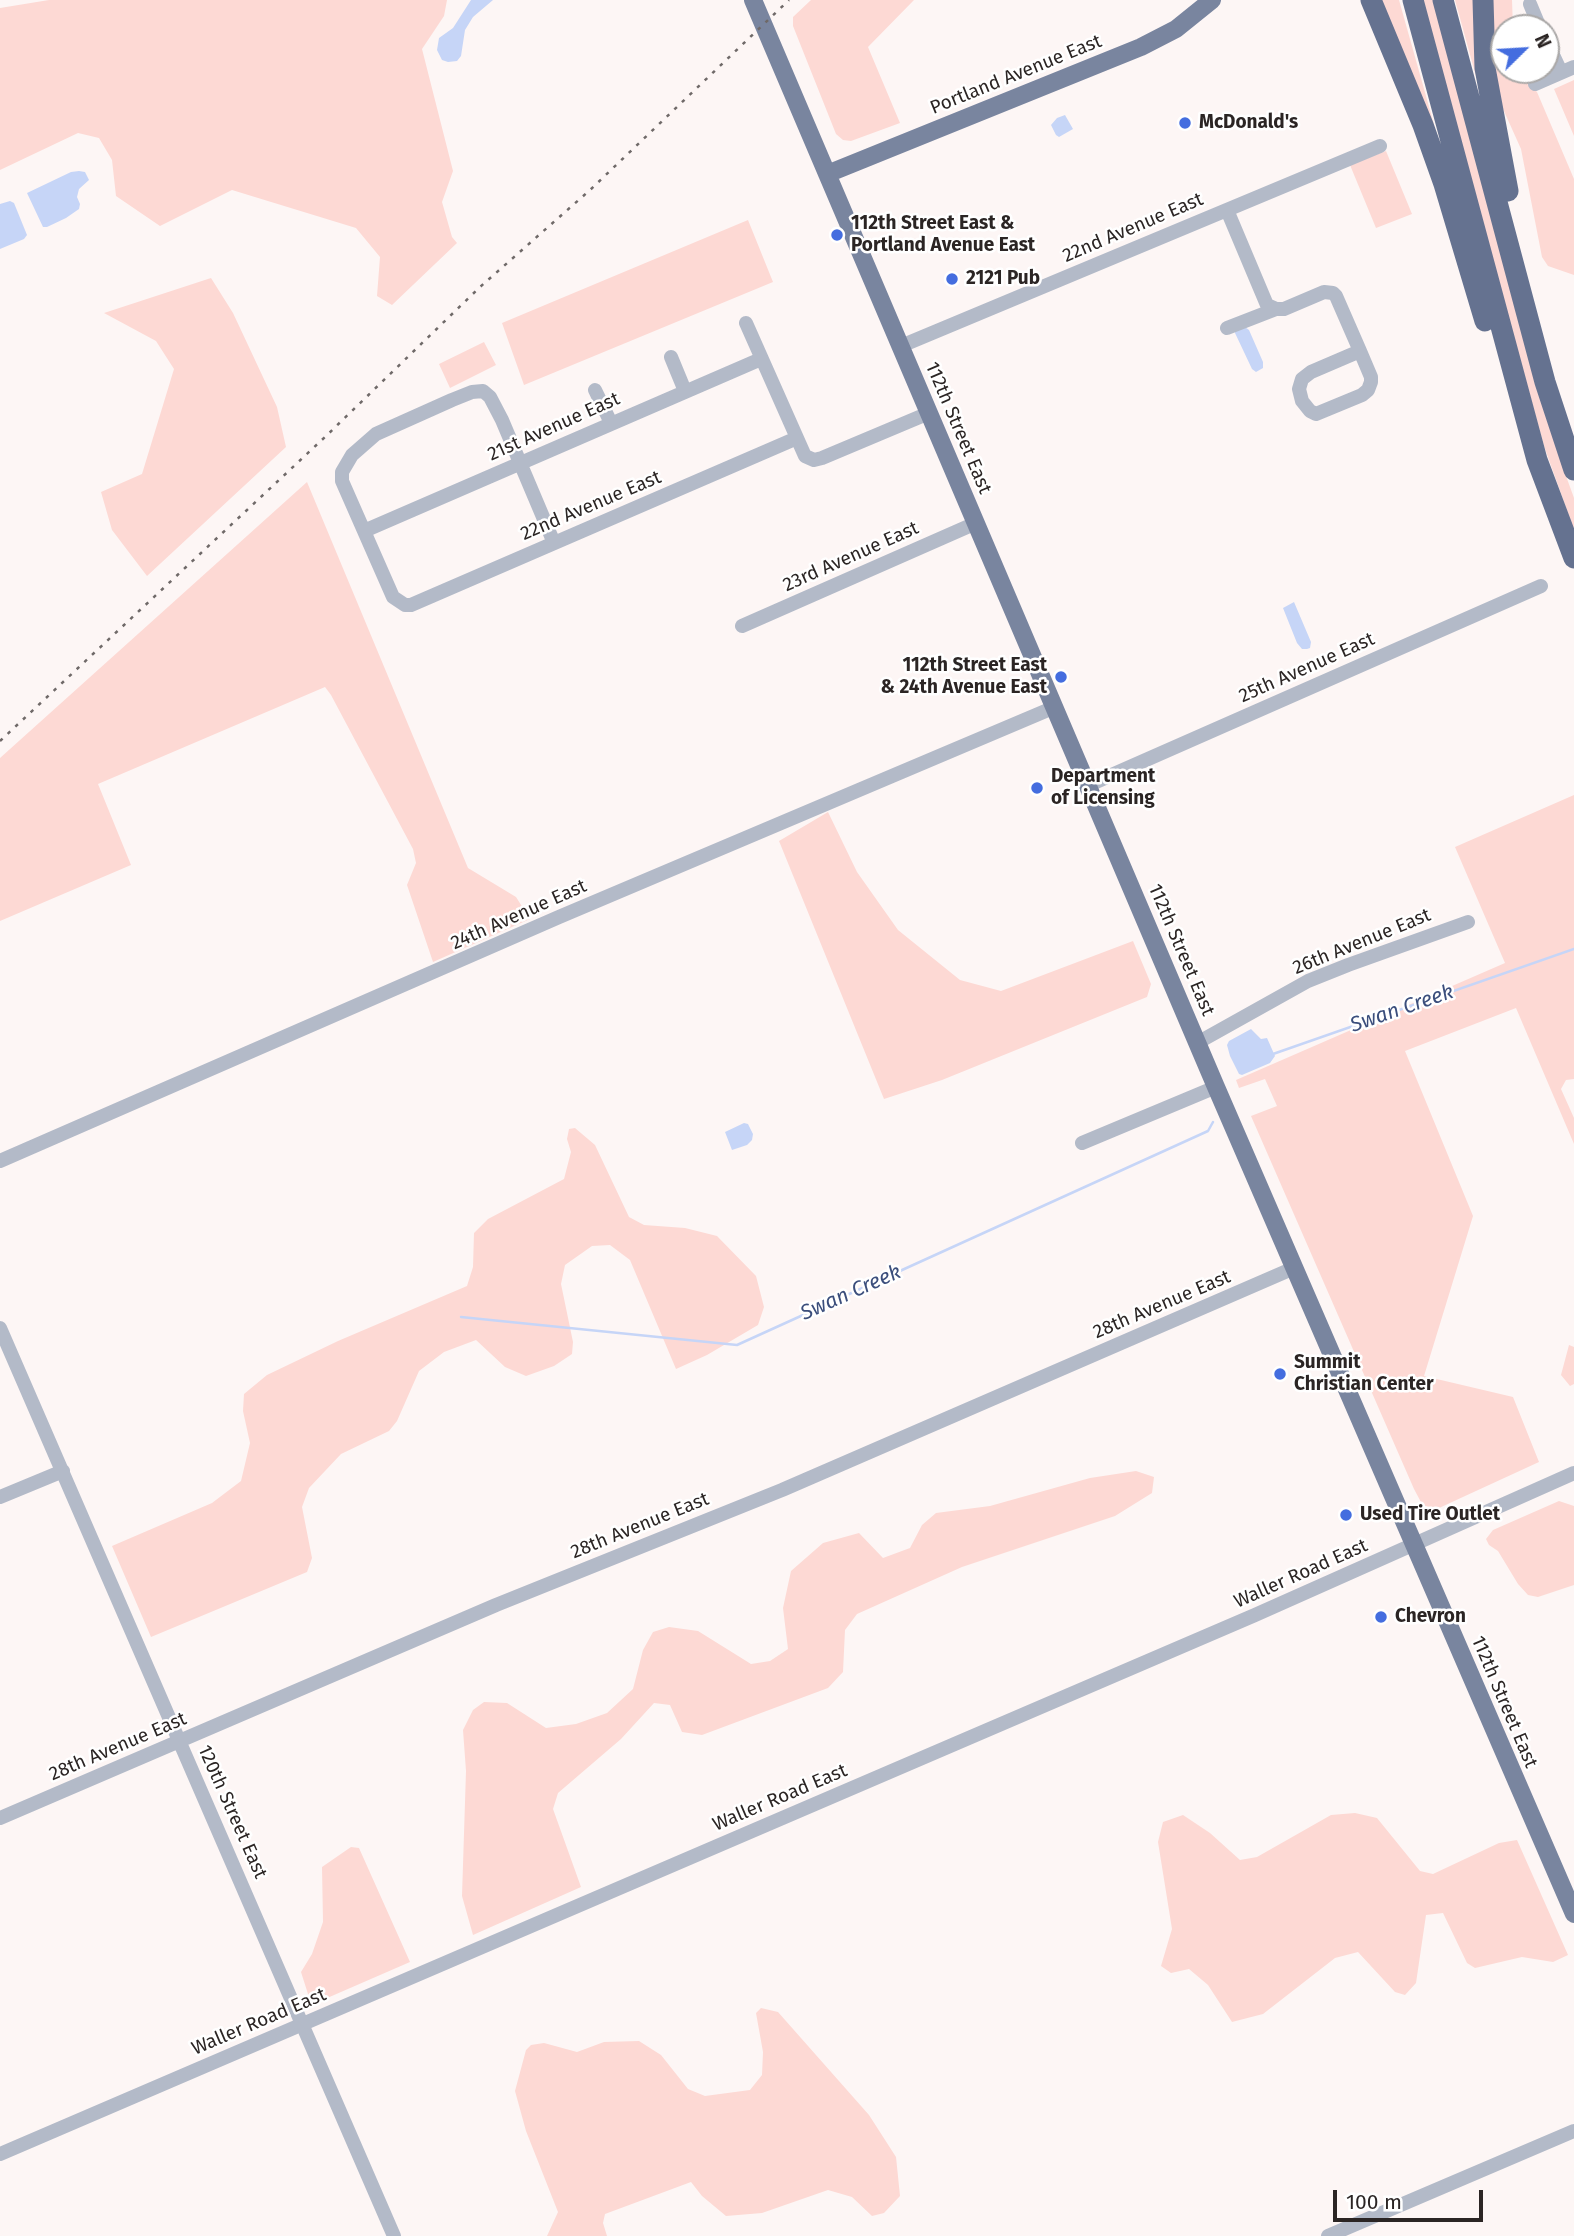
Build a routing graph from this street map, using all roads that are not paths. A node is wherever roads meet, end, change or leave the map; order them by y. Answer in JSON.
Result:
{"nodes":[{"id":1,"x":753,"y":0,"type":"edge"},
{"id":2,"x":1212,"y":0,"type":"edge"},
{"id":3,"x":1371,"y":0,"type":"edge"},
{"id":4,"x":1413,"y":0,"type":"edge"},
{"id":5,"x":1443,"y":0,"type":"edge"},
{"id":6,"x":1483,"y":0,"type":"edge"},
{"id":7,"x":1530,"y":4,"type":"dead end"},
{"id":8,"x":1534,"y":14,"type":"edge"},
{"id":9,"x":1380,"y":146,"type":"dead end"},
{"id":10,"x":827,"y":174,"type":"junction"},
{"id":11,"x":1227,"y":209,"type":"junction"},
{"id":12,"x":1276,"y":309,"type":"junction"},
{"id":13,"x":746,"y":323,"type":"dead end"},
{"id":14,"x":1227,"y":328,"type":"dead end"},
{"id":15,"x":901,"y":346,"type":"junction"},
{"id":16,"x":1360,"y":351,"type":"junction"},
{"id":17,"x":671,"y":357,"type":"dead end"},
{"id":18,"x":761,"y":359,"type":"junction"},
{"id":19,"x":1545,"y":382,"type":"junction"},
{"id":20,"x":595,"y":390,"type":"dead end"},
{"id":21,"x":685,"y":391,"type":"junction"},
{"id":22,"x":929,"y":413,"type":"junction"},
{"id":23,"x":611,"y":424,"type":"junction"},
{"id":24,"x":797,"y":438,"type":"junction"},
{"id":25,"x":522,"y":463,"type":"junction"},
{"id":26,"x":1574,"y":470,"type":"edge"},
{"id":27,"x":975,"y":523,"type":"junction"},
{"id":28,"x":364,"y":531,"type":"junction"},
{"id":29,"x":1565,"y":538,"type":"junction"},
{"id":30,"x":554,"y":543,"type":"junction"},
{"id":31,"x":1574,"y":558,"type":"edge"},
{"id":32,"x":1541,"y":586,"type":"dead end"},
{"id":33,"x":742,"y":626,"type":"dead end"},
{"id":34,"x":1055,"y":707,"type":"junction"},
{"id":35,"x":1089,"y":785,"type":"junction"},
{"id":36,"x":1468,"y":922,"type":"dead end"},
{"id":37,"x":1197,"y":1044,"type":"junction"},
{"id":38,"x":1216,"y":1087,"type":"junction"},
{"id":39,"x":1082,"y":1143,"type":"dead end"},
{"id":40,"x":0,"y":1161,"type":"edge"},
{"id":41,"x":1294,"y":1268,"type":"junction"},
{"id":42,"x":0,"y":1328,"type":"edge"},
{"id":43,"x":63,"y":1471,"type":"junction"},
{"id":44,"x":1574,"y":1473,"type":"edge"},
{"id":45,"x":0,"y":1497,"type":"edge"},
{"id":46,"x":1415,"y":1545,"type":"junction"},
{"id":47,"x":179,"y":1741,"type":"junction"},
{"id":48,"x":0,"y":1818,"type":"edge"},
{"id":49,"x":1574,"y":1914,"type":"edge"},
{"id":50,"x":304,"y":2024,"type":"junction"},
{"id":51,"x":1574,"y":2131,"type":"edge"},
{"id":52,"x":0,"y":2154,"type":"edge"},
{"id":53,"x":394,"y":2236,"type":"edge"},
{"id":54,"x":1328,"y":2236,"type":"edge"}],
"edges":[{"from":1,"to":10,"type":"main road","name":"112th Street East"},
{"from":2,"to":10,"type":"main road","name":"Portland Avenue East"},
{"from":3,"to":29,"type":"highway"},
{"from":4,"to":29,"type":"highway"},
{"from":5,"to":19,"type":"highway"},
{"from":6,"to":19,"type":"highway"},
{"from":7,"to":8,"type":"street"},
{"from":9,"to":11,"type":"street","name":"22nd Avenue East"},
{"from":10,"to":15,"type":"main road","name":"112th Street East"},
{"from":11,"to":12,"type":"street"},
{"from":11,"to":15,"type":"street","name":"22nd Avenue East"},
{"from":12,"to":14,"type":"street"},
{"from":12,"to":16,"type":"street"},
{"from":13,"to":18,"type":"street"},
{"from":15,"to":22,"type":"main road","name":"112th Street East"},
{"from":16,"to":16,"type":"street"},
{"from":17,"to":21,"type":"street"},
{"from":18,"to":21,"type":"street","name":"21st Avenue East"},
{"from":18,"to":24,"type":"street"},
{"from":19,"to":26,"type":"highway"},
{"from":20,"to":23,"type":"street"},
{"from":21,"to":23,"type":"street","name":"21st Avenue East"},
{"from":22,"to":24,"type":"street"},
{"from":22,"to":27,"type":"main road","name":"112th Street East"},
{"from":23,"to":25,"type":"street","name":"21st Avenue East"},
{"from":24,"to":30,"type":"street","name":"22nd Avenue East"},
{"from":25,"to":28,"type":"street","name":"21st Avenue East"},
{"from":25,"to":28,"type":"street"},
{"from":25,"to":30,"type":"street"},
{"from":27,"to":33,"type":"street","name":"23rd Avenue East"},
{"from":27,"to":34,"type":"main road","name":"112th Street East"},
{"from":28,"to":30,"type":"street","name":"22nd Avenue East"},
{"from":29,"to":31,"type":"highway"},
{"from":32,"to":35,"type":"street","name":"25th Avenue East"},
{"from":34,"to":35,"type":"main road","name":"112th Street East"},
{"from":34,"to":40,"type":"street","name":"24th Avenue East"},
{"from":35,"to":37,"type":"main road","name":"112th Street East"},
{"from":36,"to":37,"type":"street","name":"26th Avenue East"},
{"from":37,"to":38,"type":"main road","name":"112th Street East"},
{"from":38,"to":39,"type":"street"},
{"from":38,"to":41,"type":"main road","name":"112th Street East"},
{"from":41,"to":46,"type":"main road","name":"112th Street East"},
{"from":41,"to":47,"type":"street","name":"28th Avenue East"},
{"from":42,"to":43,"type":"street","name":"120th Street East"},
{"from":43,"to":45,"type":"street"},
{"from":43,"to":47,"type":"street","name":"120th Street East"},
{"from":44,"to":46,"type":"street","name":"Waller Road East"},
{"from":46,"to":49,"type":"main road","name":"112th Street East"},
{"from":46,"to":50,"type":"street","name":"Waller Road East"},
{"from":47,"to":48,"type":"street","name":"28th Avenue East"},
{"from":47,"to":50,"type":"street","name":"120th Street East"},
{"from":50,"to":52,"type":"street","name":"Waller Road East"},
{"from":50,"to":53,"type":"street","name":"120th Street East"},
{"from":51,"to":54,"type":"street"}]}
